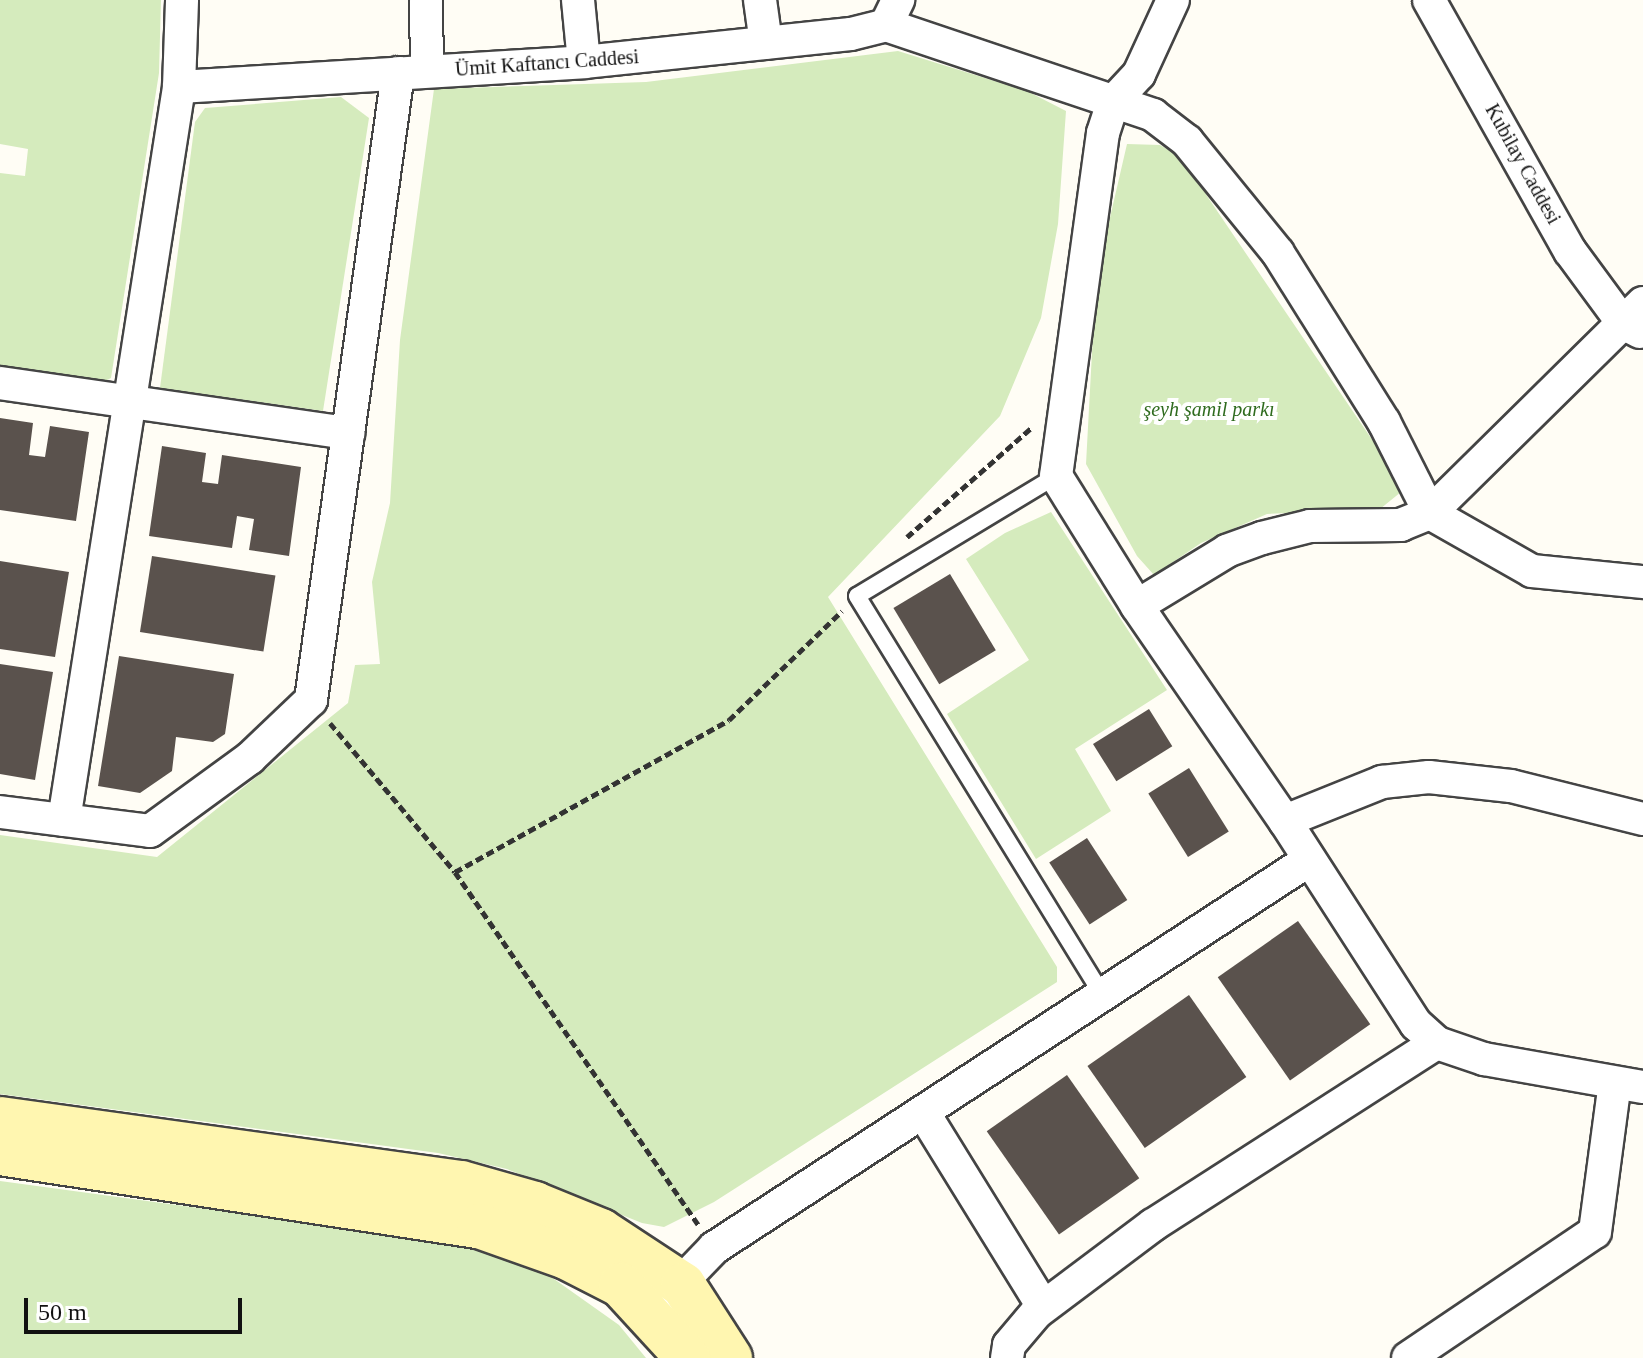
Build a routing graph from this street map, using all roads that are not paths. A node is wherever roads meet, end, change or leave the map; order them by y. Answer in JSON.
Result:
{"nodes":[{"id":1,"x":182,"y":0,"type":"edge"},
{"id":2,"x":426,"y":0,"type":"edge"},
{"id":3,"x":578,"y":0,"type":"edge"},
{"id":4,"x":760,"y":0,"type":"edge"},
{"id":5,"x":1173,"y":0,"type":"edge"},
{"id":6,"x":1429,"y":0,"type":"edge"},
{"id":7,"x":892,"y":13,"type":"edge"},
{"id":8,"x":766,"y":43,"type":"junction"},
{"id":9,"x":584,"y":62,"type":"junction"},
{"id":10,"x":412,"y":72,"type":"junction"},
{"id":11,"x":179,"y":87,"type":"junction"},
{"id":12,"x":1113,"y":102,"type":"junction"},
{"id":13,"x":1636,"y":320,"type":"edge"},
{"id":14,"x":0,"y":383,"type":"edge"},
{"id":15,"x":130,"y":401,"type":"junction"},
{"id":16,"x":348,"y":433,"type":"junction"},
{"id":17,"x":1056,"y":476,"type":"junction"},
{"id":18,"x":1430,"y":513,"type":"junction"},
{"id":19,"x":1643,"y":582,"type":"edge"},
{"id":20,"x":1137,"y":606,"type":"junction"},
{"id":21,"x":0,"y":812,"type":"edge"},
{"id":22,"x":1643,"y":819,"type":"edge"},
{"id":23,"x":64,"y":820,"type":"junction"},
{"id":24,"x":1285,"y":821,"type":"junction"},
{"id":25,"x":1309,"y":860,"type":"junction"},
{"id":26,"x":1102,"y":995,"type":"junction"},
{"id":27,"x":1437,"y":1043,"type":"junction"},
{"id":28,"x":1629,"y":1085,"type":"edge"},
{"id":29,"x":923,"y":1112,"type":"junction"},
{"id":30,"x":0,"y":1119,"type":"edge"},
{"id":31,"x":0,"y":1153,"type":"edge"},
{"id":32,"x":683,"y":1285,"type":"junction"},
{"id":33,"x":1043,"y":1306,"type":"junction"},
{"id":34,"x":649,"y":1312,"type":"junction"},
{"id":35,"x":688,"y":1358,"type":"edge"},
{"id":36,"x":730,"y":1358,"type":"edge"},
{"id":37,"x":1007,"y":1358,"type":"edge"},
{"id":38,"x":1408,"y":1358,"type":"edge"}],
"edges":[{"from":1,"to":11,"type":"street"},
{"from":2,"to":10,"type":"street"},
{"from":3,"to":9,"type":"street"},
{"from":4,"to":8,"type":"street"},
{"from":5,"to":12,"type":"street"},
{"from":6,"to":13,"type":"street","name":"Kubilay Caddesi"},
{"from":7,"to":8,"type":"street","name":"Ümit Kaftancı Caddesi"},
{"from":7,"to":12,"type":"street"},
{"from":8,"to":9,"type":"street","name":"Ümit Kaftancı Caddesi"},
{"from":9,"to":10,"type":"street","name":"Ümit Kaftancı Caddesi"},
{"from":10,"to":11,"type":"street","name":"Ümit Kaftancı Caddesi"},
{"from":10,"to":16,"type":"street"},
{"from":11,"to":15,"type":"street"},
{"from":12,"to":17,"type":"street"},
{"from":12,"to":18,"type":"street"},
{"from":13,"to":18,"type":"street"},
{"from":14,"to":15,"type":"street"},
{"from":15,"to":16,"type":"street"},
{"from":15,"to":23,"type":"street"},
{"from":16,"to":23,"type":"street"},
{"from":17,"to":20,"type":"street"},
{"from":17,"to":26,"type":"lane"},
{"from":18,"to":19,"type":"street"},
{"from":18,"to":20,"type":"street"},
{"from":20,"to":24,"type":"street"},
{"from":21,"to":23,"type":"street"},
{"from":22,"to":24,"type":"street"},
{"from":24,"to":25,"type":"street"},
{"from":25,"to":26,"type":"street"},
{"from":25,"to":27,"type":"street"},
{"from":26,"to":29,"type":"street"},
{"from":27,"to":28,"type":"street"},
{"from":27,"to":33,"type":"street"},
{"from":28,"to":38,"type":"street"},
{"from":29,"to":32,"type":"street"},
{"from":29,"to":33,"type":"street"},
{"from":30,"to":32,"type":"main road"},
{"from":31,"to":34,"type":"main road"},
{"from":32,"to":34,"type":"street"},
{"from":32,"to":36,"type":"main road"},
{"from":33,"to":37,"type":"street"},
{"from":34,"to":35,"type":"main road"}]}
